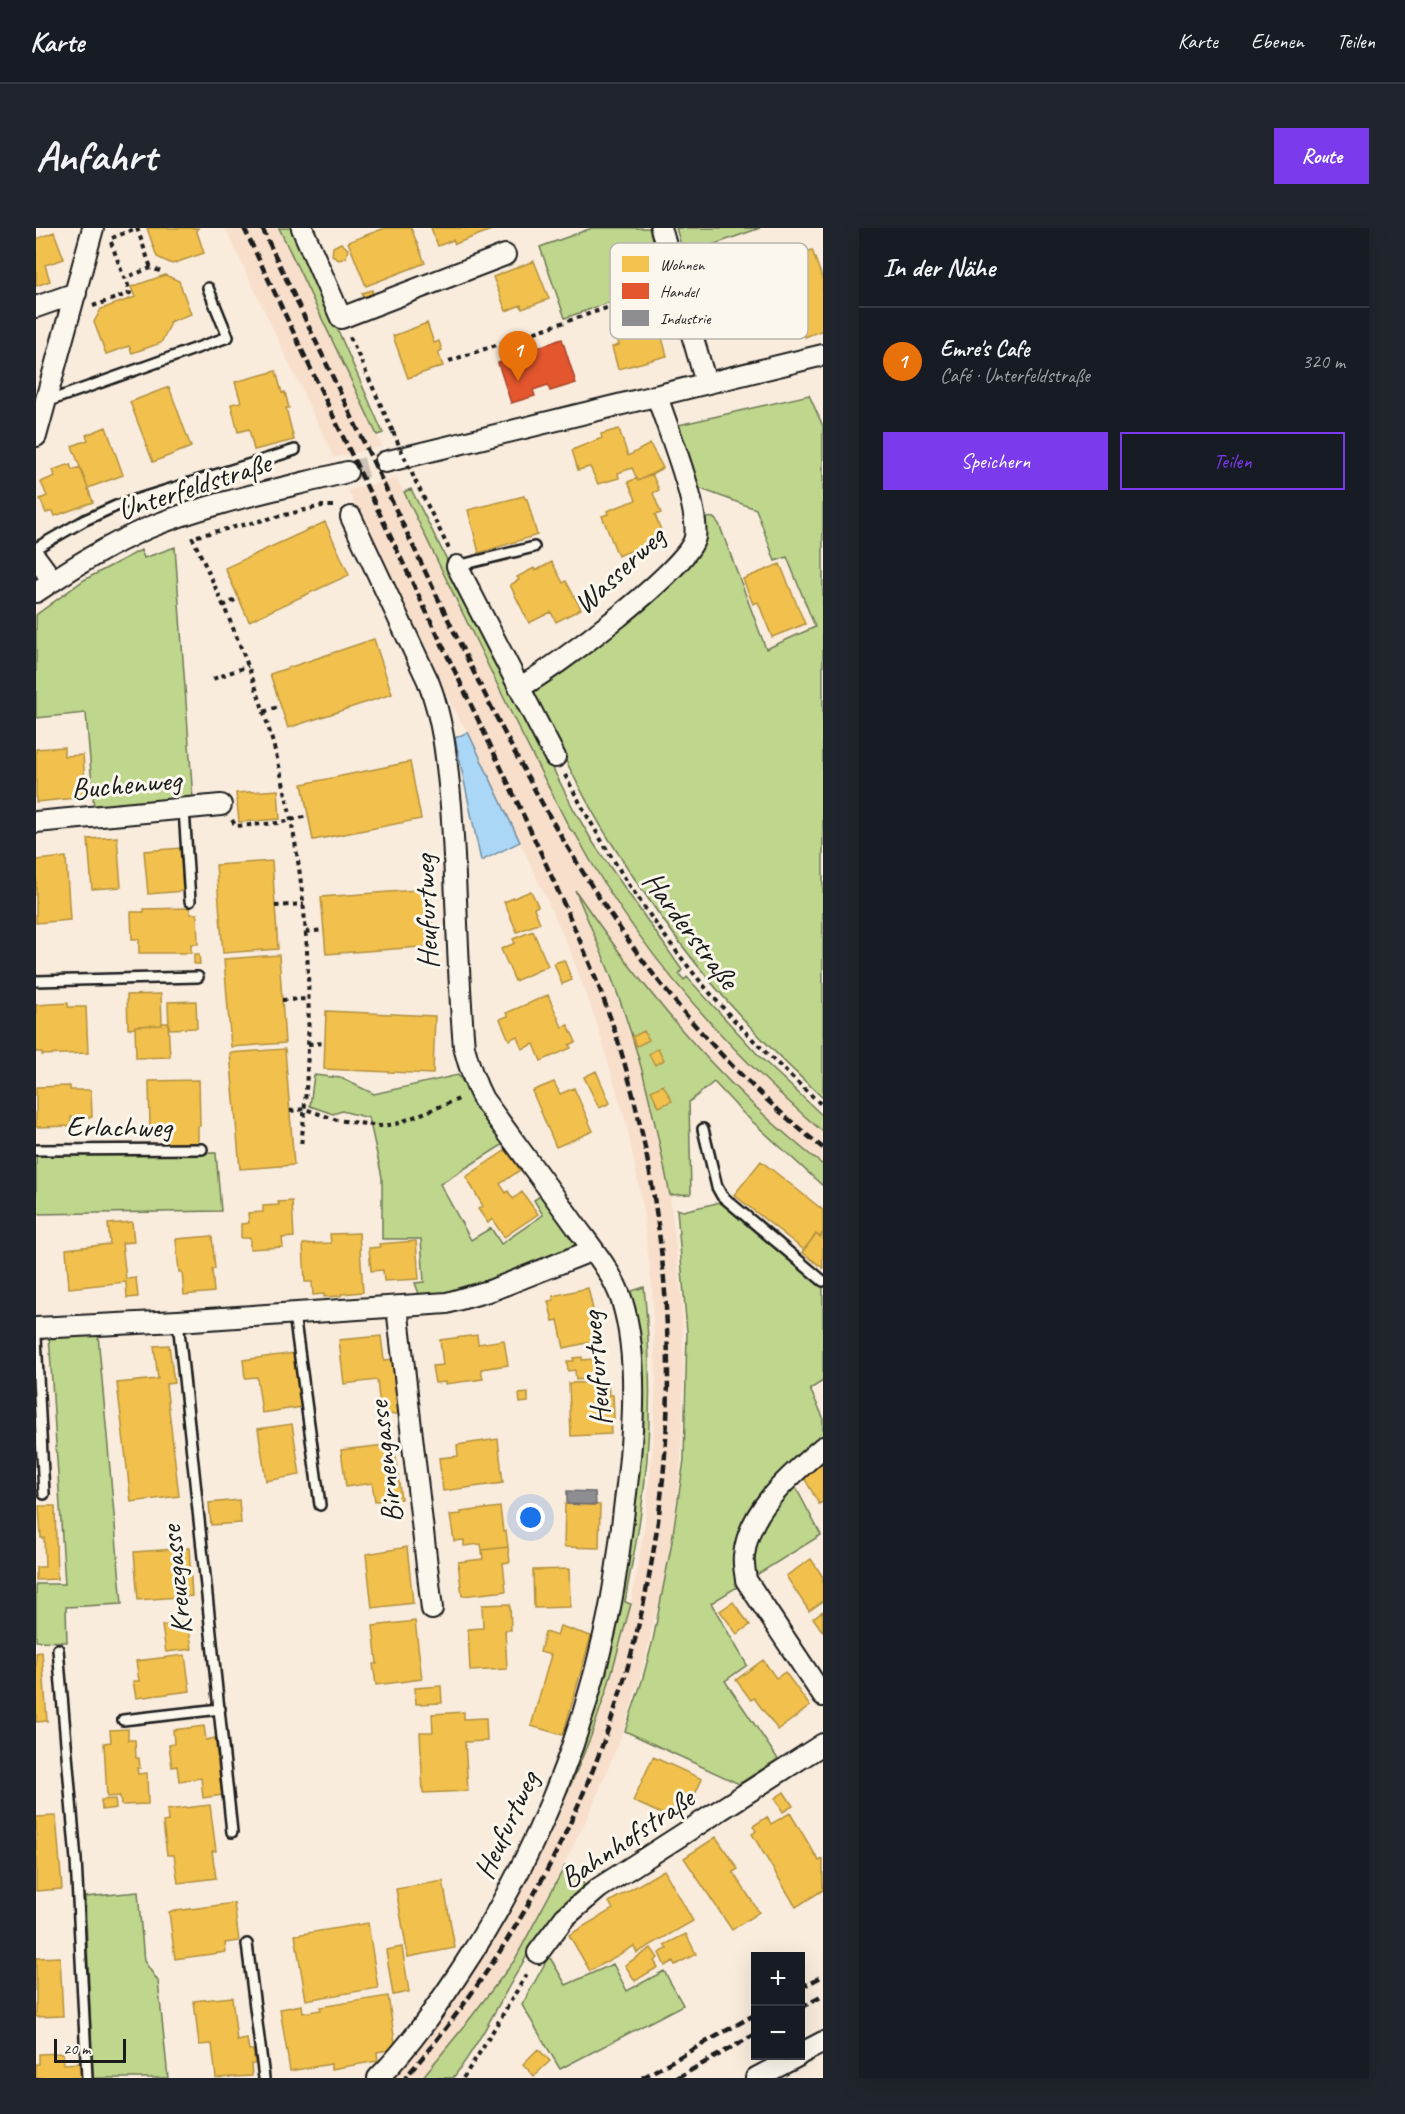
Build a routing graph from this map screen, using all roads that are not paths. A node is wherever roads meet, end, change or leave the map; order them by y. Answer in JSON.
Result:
{"nodes":[{"id":1,"x":93,"y":228,"type":"edge"},
{"id":2,"x":302,"y":228,"type":"edge"},
{"id":3,"x":661,"y":228,"type":"edge"},
{"id":4,"x":665,"y":243,"type":"edge"},
{"id":5,"x":505,"y":255,"type":"dead end"},
{"id":6,"x":208,"y":288,"type":"dead end"},
{"id":7,"x":74,"y":300,"type":"junction"},
{"id":8,"x":36,"y":307,"type":"edge"},
{"id":9,"x":693,"y":339,"type":"edge"},
{"id":10,"x":823,"y":355,"type":"edge"},
{"id":11,"x":706,"y":383,"type":"junction"},
{"id":12,"x":657,"y":396,"type":"junction"},
{"id":13,"x":46,"y":402,"type":"junction"},
{"id":14,"x":36,"y":436,"type":"edge"},
{"id":15,"x":295,"y":450,"type":"dead end"},
{"id":16,"x":385,"y":462,"type":"tunnel mouth"},
{"id":17,"x":347,"y":472,"type":"tunnel mouth"},
{"id":18,"x":351,"y":517,"type":"road end"},
{"id":19,"x":534,"y":547,"type":"dead end"},
{"id":20,"x":36,"y":548,"type":"edge"},
{"id":21,"x":36,"y":558,"type":"edge"},
{"id":22,"x":457,"y":566,"type":"joint"},
{"id":23,"x":52,"y":581,"type":"junction"},
{"id":24,"x":36,"y":592,"type":"edge"},
{"id":25,"x":520,"y":687,"type":"junction"},
{"id":26,"x":555,"y":757,"type":"road end"},
{"id":27,"x":221,"y":805,"type":"road end"},
{"id":28,"x":184,"y":809,"type":"junction"},
{"id":29,"x":36,"y":822,"type":"edge"},
{"id":30,"x":190,"y":902,"type":"dead end"},
{"id":31,"x":198,"y":977,"type":"dead end"},
{"id":32,"x":36,"y":981,"type":"edge"},
{"id":33,"x":703,"y":1129,"type":"dead end"},
{"id":34,"x":202,"y":1149,"type":"dead end"},
{"id":35,"x":36,"y":1150,"type":"edge"},
{"id":36,"x":592,"y":1250,"type":"junction"},
{"id":37,"x":823,"y":1281,"type":"edge"},
{"id":38,"x":397,"y":1307,"type":"junction"},
{"id":39,"x":294,"y":1314,"type":"junction"},
{"id":40,"x":178,"y":1321,"type":"junction"},
{"id":41,"x":36,"y":1328,"type":"edge"},
{"id":42,"x":36,"y":1338,"type":"edge"},
{"id":43,"x":823,"y":1447,"type":"edge"},
{"id":44,"x":44,"y":1494,"type":"dead end"},
{"id":45,"x":320,"y":1505,"type":"dead end"},
{"id":46,"x":432,"y":1609,"type":"dead end"},
{"id":47,"x":58,"y":1649,"type":"dead end"},
{"id":48,"x":823,"y":1696,"type":"edge"},
{"id":49,"x":220,"y":1709,"type":"junction"},
{"id":50,"x":123,"y":1720,"type":"dead end"},
{"id":51,"x":823,"y":1744,"type":"edge"},
{"id":52,"x":232,"y":1832,"type":"dead end"},
{"id":53,"x":246,"y":1944,"type":"dead end"},
{"id":54,"x":538,"y":1953,"type":"road end"},
{"id":55,"x":823,"y":2042,"type":"edge"},
{"id":56,"x":805,"y":2052,"type":"edge"},
{"id":57,"x":790,"y":2060,"type":"edge"},
{"id":58,"x":87,"y":2078,"type":"edge"},
{"id":59,"x":264,"y":2078,"type":"edge"},
{"id":60,"x":378,"y":2078,"type":"edge"},
{"id":61,"x":756,"y":2078,"type":"edge"}],
"edges":[{"from":1,"to":7,"type":"street"},
{"from":2,"to":5,"type":"street"},
{"from":3,"to":4,"type":"street"},
{"from":6,"to":13,"type":"lane"},
{"from":7,"to":8,"type":"street"},
{"from":7,"to":13,"type":"street"},
{"from":9,"to":11,"type":"street"},
{"from":10,"to":11,"type":"street"},
{"from":11,"to":12,"type":"street"},
{"from":12,"to":16,"type":"street"},
{"from":12,"to":25,"type":"street","name":"Wasserweg"},
{"from":13,"to":14,"type":"street"},
{"from":15,"to":20,"type":"lane"},
{"from":17,"to":23,"type":"street","name":"Unterfeldstraße"},
{"from":18,"to":36,"type":"street","name":"Heufurtweg"},
{"from":19,"to":22,"type":"lane"},
{"from":21,"to":23,"type":"street"},
{"from":22,"to":25,"type":"street"},
{"from":23,"to":24,"type":"street","name":"Unterfeldstraße"},
{"from":25,"to":26,"type":"street"},
{"from":27,"to":28,"type":"street","name":"Buchenweg"},
{"from":28,"to":29,"type":"street","name":"Buchenweg"},
{"from":28,"to":30,"type":"lane"},
{"from":31,"to":32,"type":"lane"},
{"from":33,"to":37,"type":"lane"},
{"from":34,"to":35,"type":"lane","name":"Erlachweg"},
{"from":36,"to":38,"type":"street"},
{"from":36,"to":60,"type":"street","name":"Heufurtweg"},
{"from":38,"to":39,"type":"street"},
{"from":38,"to":46,"type":"street","name":"Birnengasse"},
{"from":39,"to":40,"type":"street"},
{"from":39,"to":45,"type":"lane"},
{"from":40,"to":41,"type":"street"},
{"from":40,"to":49,"type":"lane","name":"Kreuzgasse"},
{"from":42,"to":44,"type":"lane"},
{"from":43,"to":48,"type":"street"},
{"from":47,"to":58,"type":"lane"},
{"from":49,"to":50,"type":"lane"},
{"from":49,"to":52,"type":"lane","name":"Kreuzgasse"},
{"from":51,"to":54,"type":"street","name":"Bahnhofstraße"},
{"from":53,"to":59,"type":"lane"},
{"from":55,"to":56,"type":"street"},
{"from":57,"to":61,"type":"street"}]}
